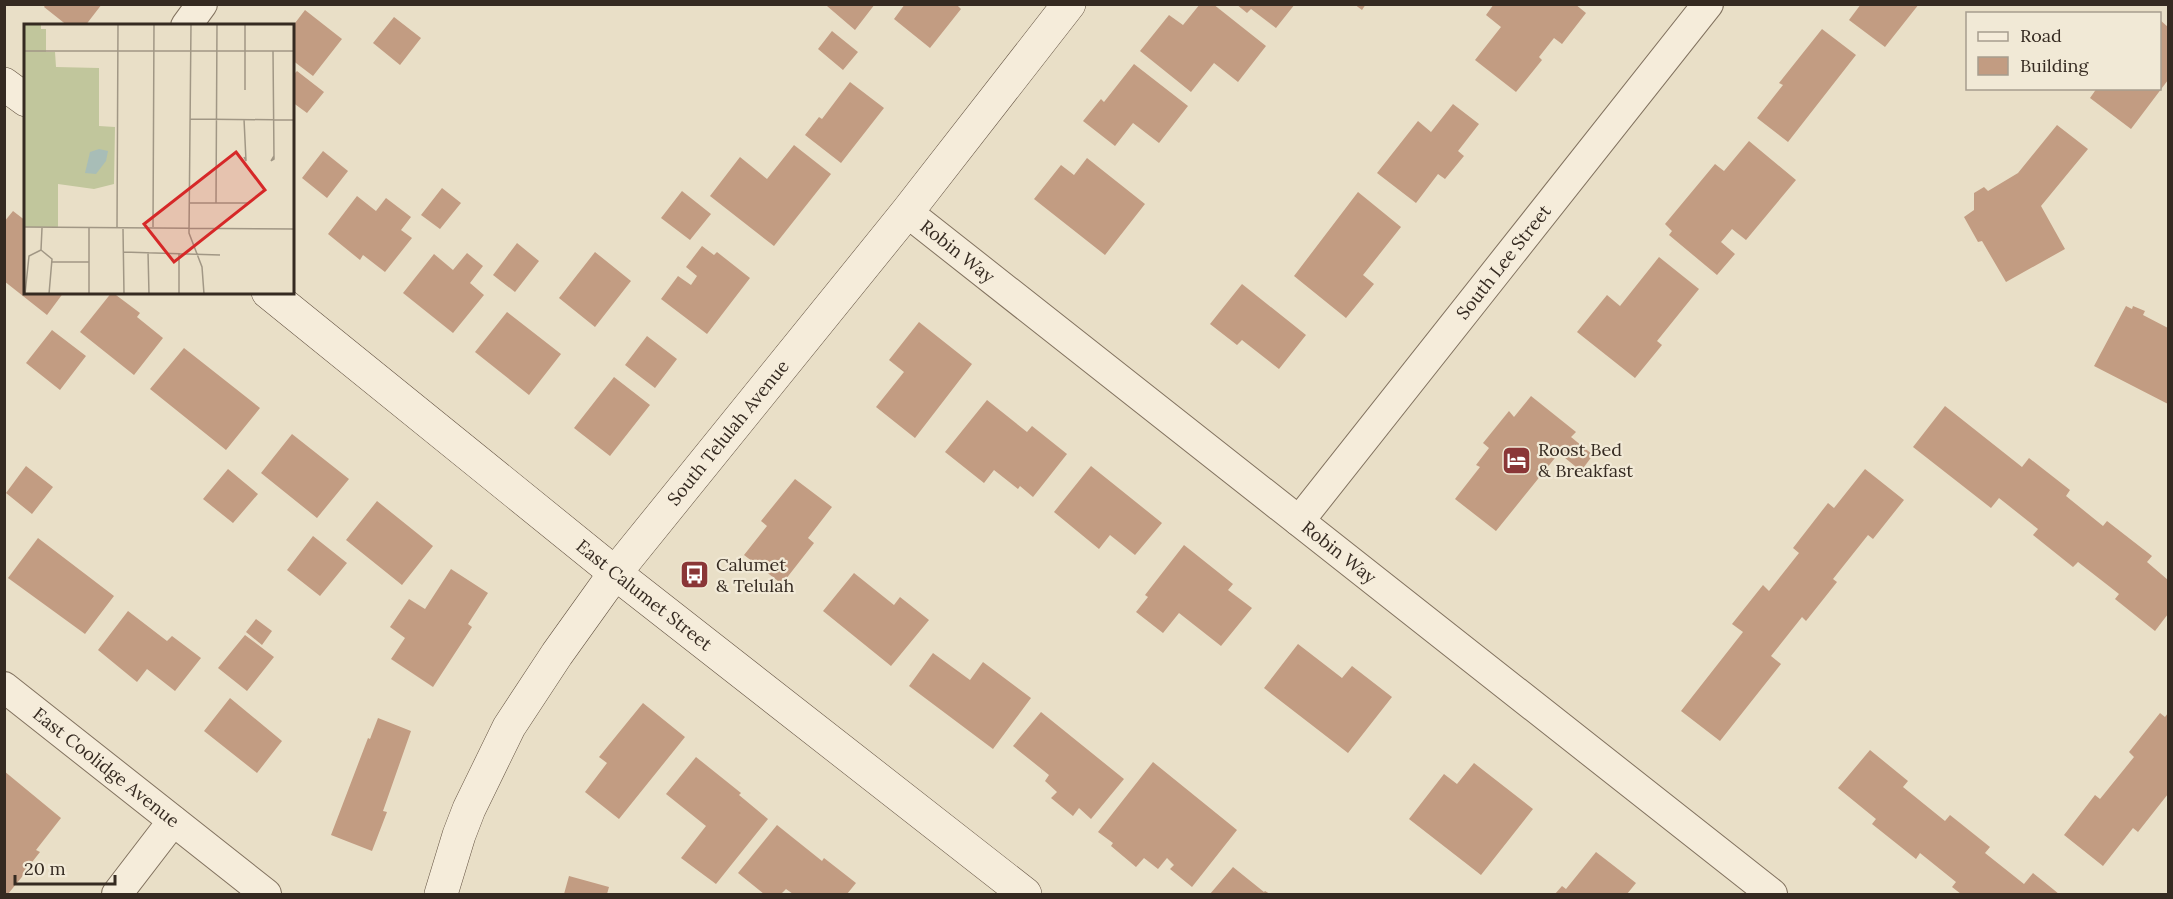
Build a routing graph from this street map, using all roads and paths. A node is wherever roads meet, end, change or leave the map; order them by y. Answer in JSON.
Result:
{"nodes":[{"id":1,"x":202,"y":4,"type":"edge"},
{"id":2,"x":1069,"y":4,"type":"edge"},
{"id":3,"x":1708,"y":4,"type":"edge"},
{"id":4,"x":187,"y":24,"type":"edge"},
{"id":5,"x":4,"y":84,"type":"edge"},
{"id":6,"x":24,"y":99,"type":"edge"},
{"id":7,"x":907,"y":212,"type":"junction"},
{"id":8,"x":270,"y":294,"type":"edge"},
{"id":9,"x":1299,"y":521,"type":"junction"},
{"id":10,"x":615,"y":573,"type":"junction"},
{"id":11,"x":4,"y":687,"type":"edge"},
{"id":12,"x":173,"y":821,"type":"junction"},
{"id":13,"x":117,"y":894,"type":"edge"},
{"id":14,"x":266,"y":894,"type":"edge"},
{"id":15,"x":441,"y":894,"type":"edge"},
{"id":16,"x":1025,"y":894,"type":"edge"},
{"id":17,"x":1773,"y":894,"type":"edge"}],
"edges":[{"from":1,"to":4,"type":"street"},
{"from":2,"to":7,"type":"street","name":"South Telulah Avenue"},
{"from":3,"to":9,"type":"street","name":"South Lee Street"},
{"from":5,"to":6,"type":"street"},
{"from":7,"to":9,"type":"street","name":"Robin Way"},
{"from":7,"to":10,"type":"street","name":"South Telulah Avenue"},
{"from":8,"to":10,"type":"street","name":"East Calumet Street"},
{"from":9,"to":17,"type":"street","name":"Robin Way"},
{"from":10,"to":15,"type":"street","name":"South Telulah Avenue"},
{"from":10,"to":16,"type":"street","name":"East Calumet Street"},
{"from":11,"to":12,"type":"street","name":"East Coolidge Avenue"},
{"from":12,"to":13,"type":"street"},
{"from":12,"to":14,"type":"street","name":"East Coolidge Avenue"}]}
